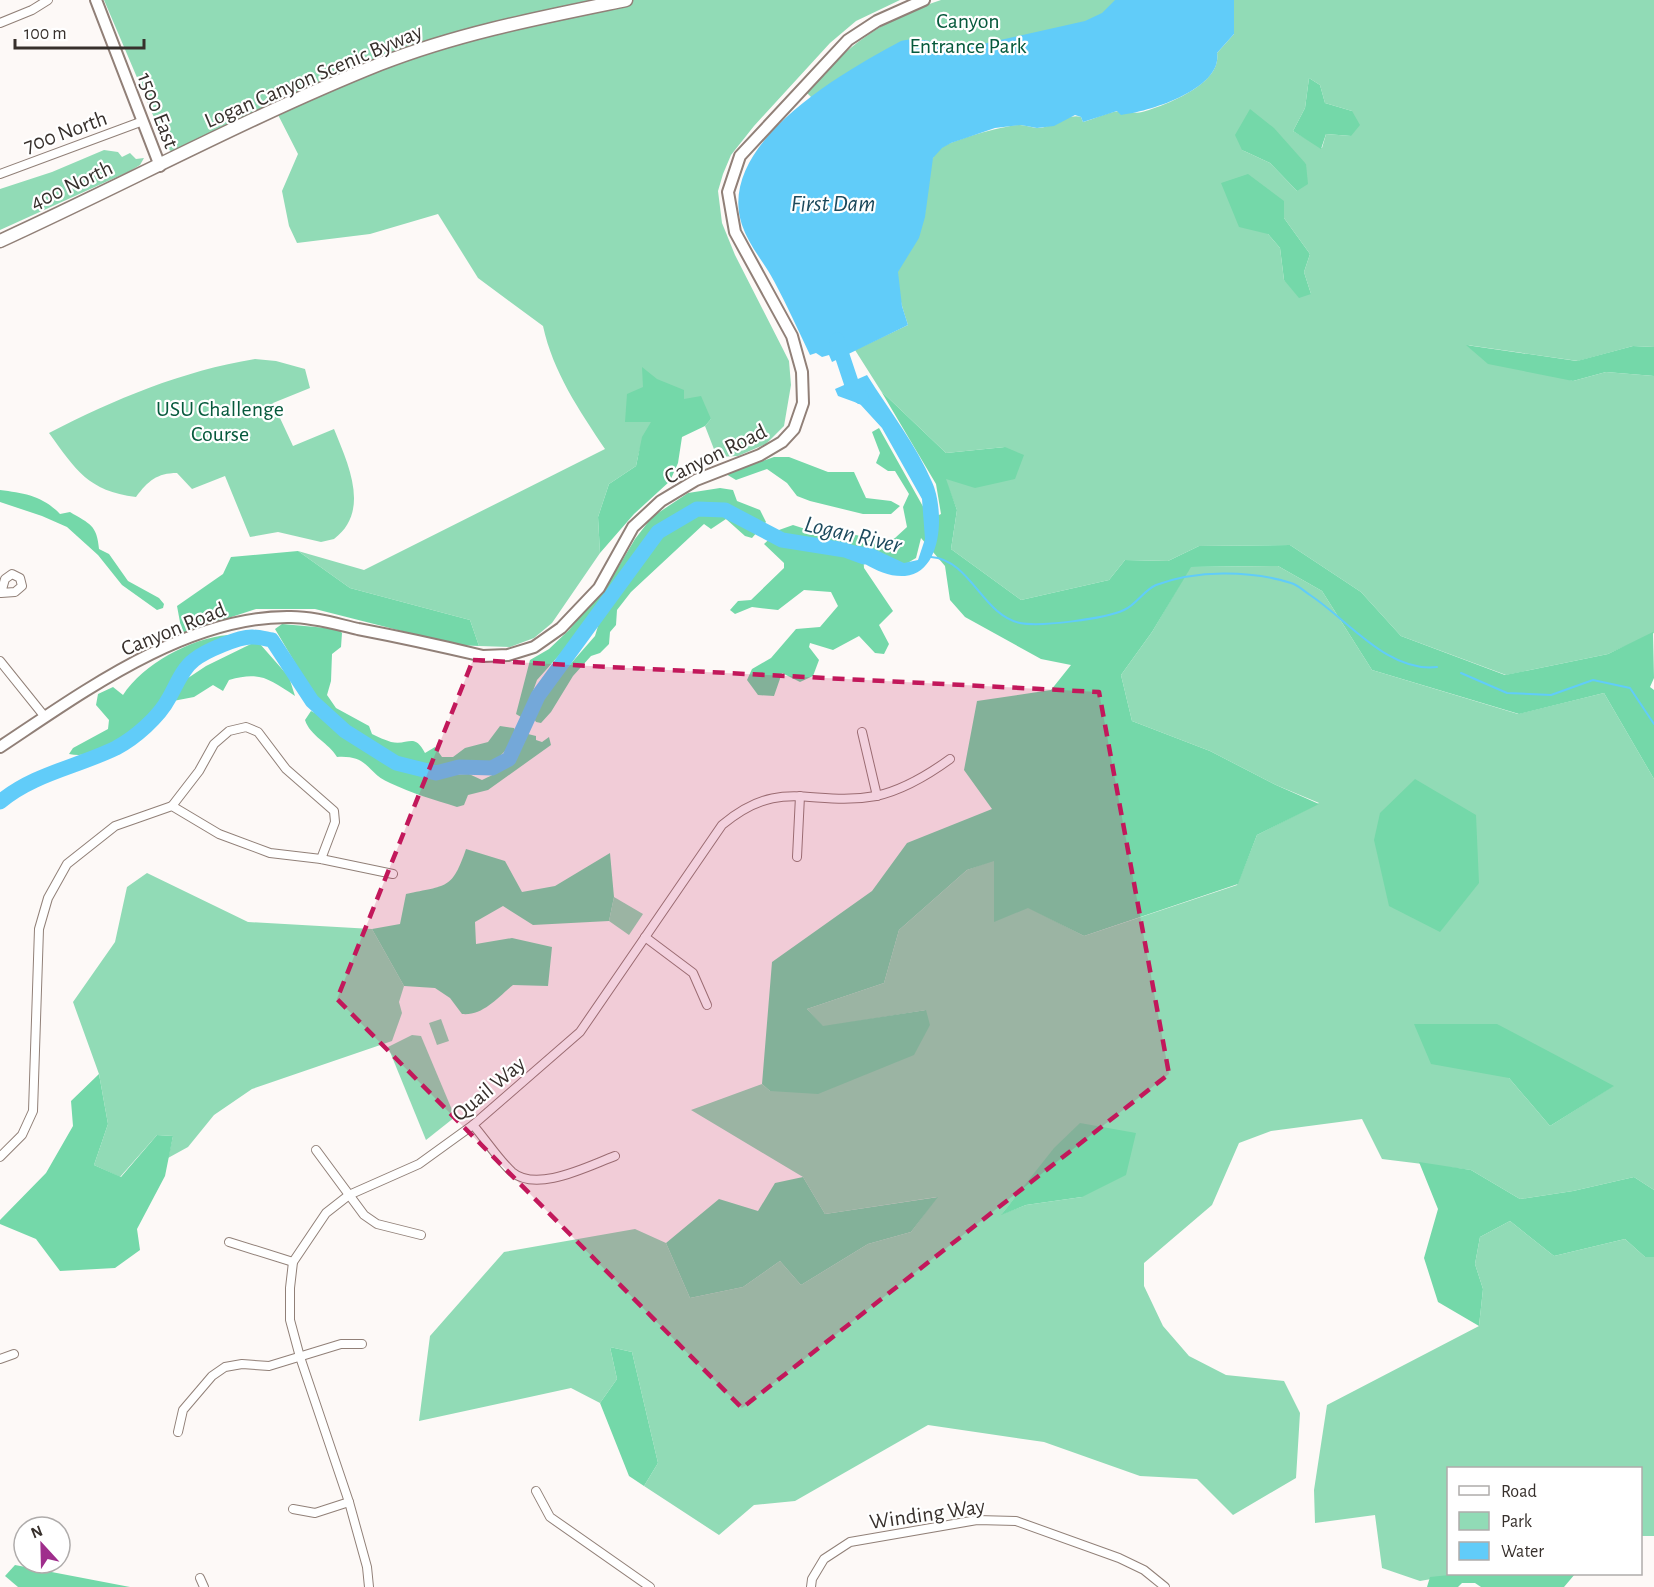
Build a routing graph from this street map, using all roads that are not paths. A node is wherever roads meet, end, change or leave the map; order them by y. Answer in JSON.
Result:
{"nodes":[{"id":1,"x":48,"y":0,"type":"edge"},
{"id":2,"x":96,"y":0,"type":"edge"},
{"id":3,"x":626,"y":0,"type":"edge"},
{"id":4,"x":924,"y":0,"type":"edge"},
{"id":5,"x":0,"y":23,"type":"edge"},
{"id":6,"x":143,"y":121,"type":"junction"},
{"id":7,"x":160,"y":166,"type":"junction"},
{"id":8,"x":0,"y":174,"type":"edge"},
{"id":9,"x":0,"y":241,"type":"edge"},
{"id":10,"x":0,"y":661,"type":"edge"},
{"id":11,"x":45,"y":717,"type":"junction"},
{"id":12,"x":862,"y":732,"type":"dead end"},
{"id":13,"x":0,"y":747,"type":"edge"},
{"id":14,"x":950,"y":759,"type":"dead end"},
{"id":15,"x":800,"y":796,"type":"junction"},
{"id":16,"x":877,"y":796,"type":"junction"},
{"id":17,"x":172,"y":806,"type":"junction"},
{"id":18,"x":798,"y":857,"type":"dead end"},
{"id":19,"x":321,"y":859,"type":"junction"},
{"id":20,"x":393,"y":874,"type":"dead end"},
{"id":21,"x":645,"y":936,"type":"junction"},
{"id":22,"x":707,"y":1005,"type":"dead end"},
{"id":23,"x":473,"y":1125,"type":"junction"},
{"id":24,"x":316,"y":1150,"type":"dead end"},
{"id":25,"x":615,"y":1156,"type":"dead end"},
{"id":26,"x":0,"y":1157,"type":"edge"},
{"id":27,"x":349,"y":1195,"type":"junction"},
{"id":28,"x":421,"y":1235,"type":"dead end"},
{"id":29,"x":229,"y":1242,"type":"dead end"},
{"id":30,"x":293,"y":1262,"type":"junction"},
{"id":31,"x":362,"y":1344,"type":"dead end"},
{"id":32,"x":14,"y":1354,"type":"dead end"},
{"id":33,"x":300,"y":1357,"type":"junction"},
{"id":34,"x":0,"y":1359,"type":"edge"},
{"id":35,"x":178,"y":1432,"type":"dead end"},
{"id":36,"x":536,"y":1491,"type":"dead end"},
{"id":37,"x":349,"y":1502,"type":"junction"},
{"id":38,"x":293,"y":1509,"type":"dead end"},
{"id":39,"x":200,"y":1578,"type":"dead end"},
{"id":40,"x":204,"y":1587,"type":"edge"},
{"id":41,"x":369,"y":1587,"type":"edge"},
{"id":42,"x":650,"y":1587,"type":"edge"},
{"id":43,"x":811,"y":1587,"type":"edge"},
{"id":44,"x":1165,"y":1587,"type":"edge"}],
"edges":[{"from":1,"to":5,"type":"street"},
{"from":2,"to":6,"type":"street","name":"1500 East"},
{"from":3,"to":7,"type":"main road","name":"Logan Canyon Scenic Byway"},
{"from":4,"to":11,"type":"street","name":"Canyon Road"},
{"from":6,"to":7,"type":"street","name":"1500 East"},
{"from":6,"to":8,"type":"street","name":"700 North"},
{"from":7,"to":9,"type":"main road","name":"400 North"},
{"from":10,"to":11,"type":"street"},
{"from":11,"to":13,"type":"street","name":"Canyon Road"},
{"from":12,"to":16,"type":"street"},
{"from":14,"to":16,"type":"street","name":"Quail Way"},
{"from":15,"to":16,"type":"street","name":"Quail Way"},
{"from":15,"to":18,"type":"street"},
{"from":15,"to":21,"type":"street","name":"Quail Way"},
{"from":17,"to":19,"type":"street"},
{"from":17,"to":19,"type":"street"},
{"from":17,"to":26,"type":"street"},
{"from":19,"to":20,"type":"street"},
{"from":21,"to":22,"type":"street"},
{"from":21,"to":23,"type":"street","name":"Quail Way"},
{"from":23,"to":25,"type":"street"},
{"from":23,"to":27,"type":"street","name":"Quail Way"},
{"from":24,"to":27,"type":"street"},
{"from":27,"to":28,"type":"street"},
{"from":27,"to":30,"type":"street","name":"Quail Way"},
{"from":29,"to":30,"type":"street"},
{"from":30,"to":33,"type":"street","name":"Quail Way"},
{"from":31,"to":33,"type":"street"},
{"from":32,"to":34,"type":"street"},
{"from":33,"to":35,"type":"street"},
{"from":33,"to":37,"type":"street","name":"Quail Way"},
{"from":36,"to":42,"type":"street"},
{"from":37,"to":38,"type":"street"},
{"from":37,"to":41,"type":"street","name":"Quail Way"},
{"from":39,"to":40,"type":"street"},
{"from":43,"to":44,"type":"street","name":"Winding Way"}]}
